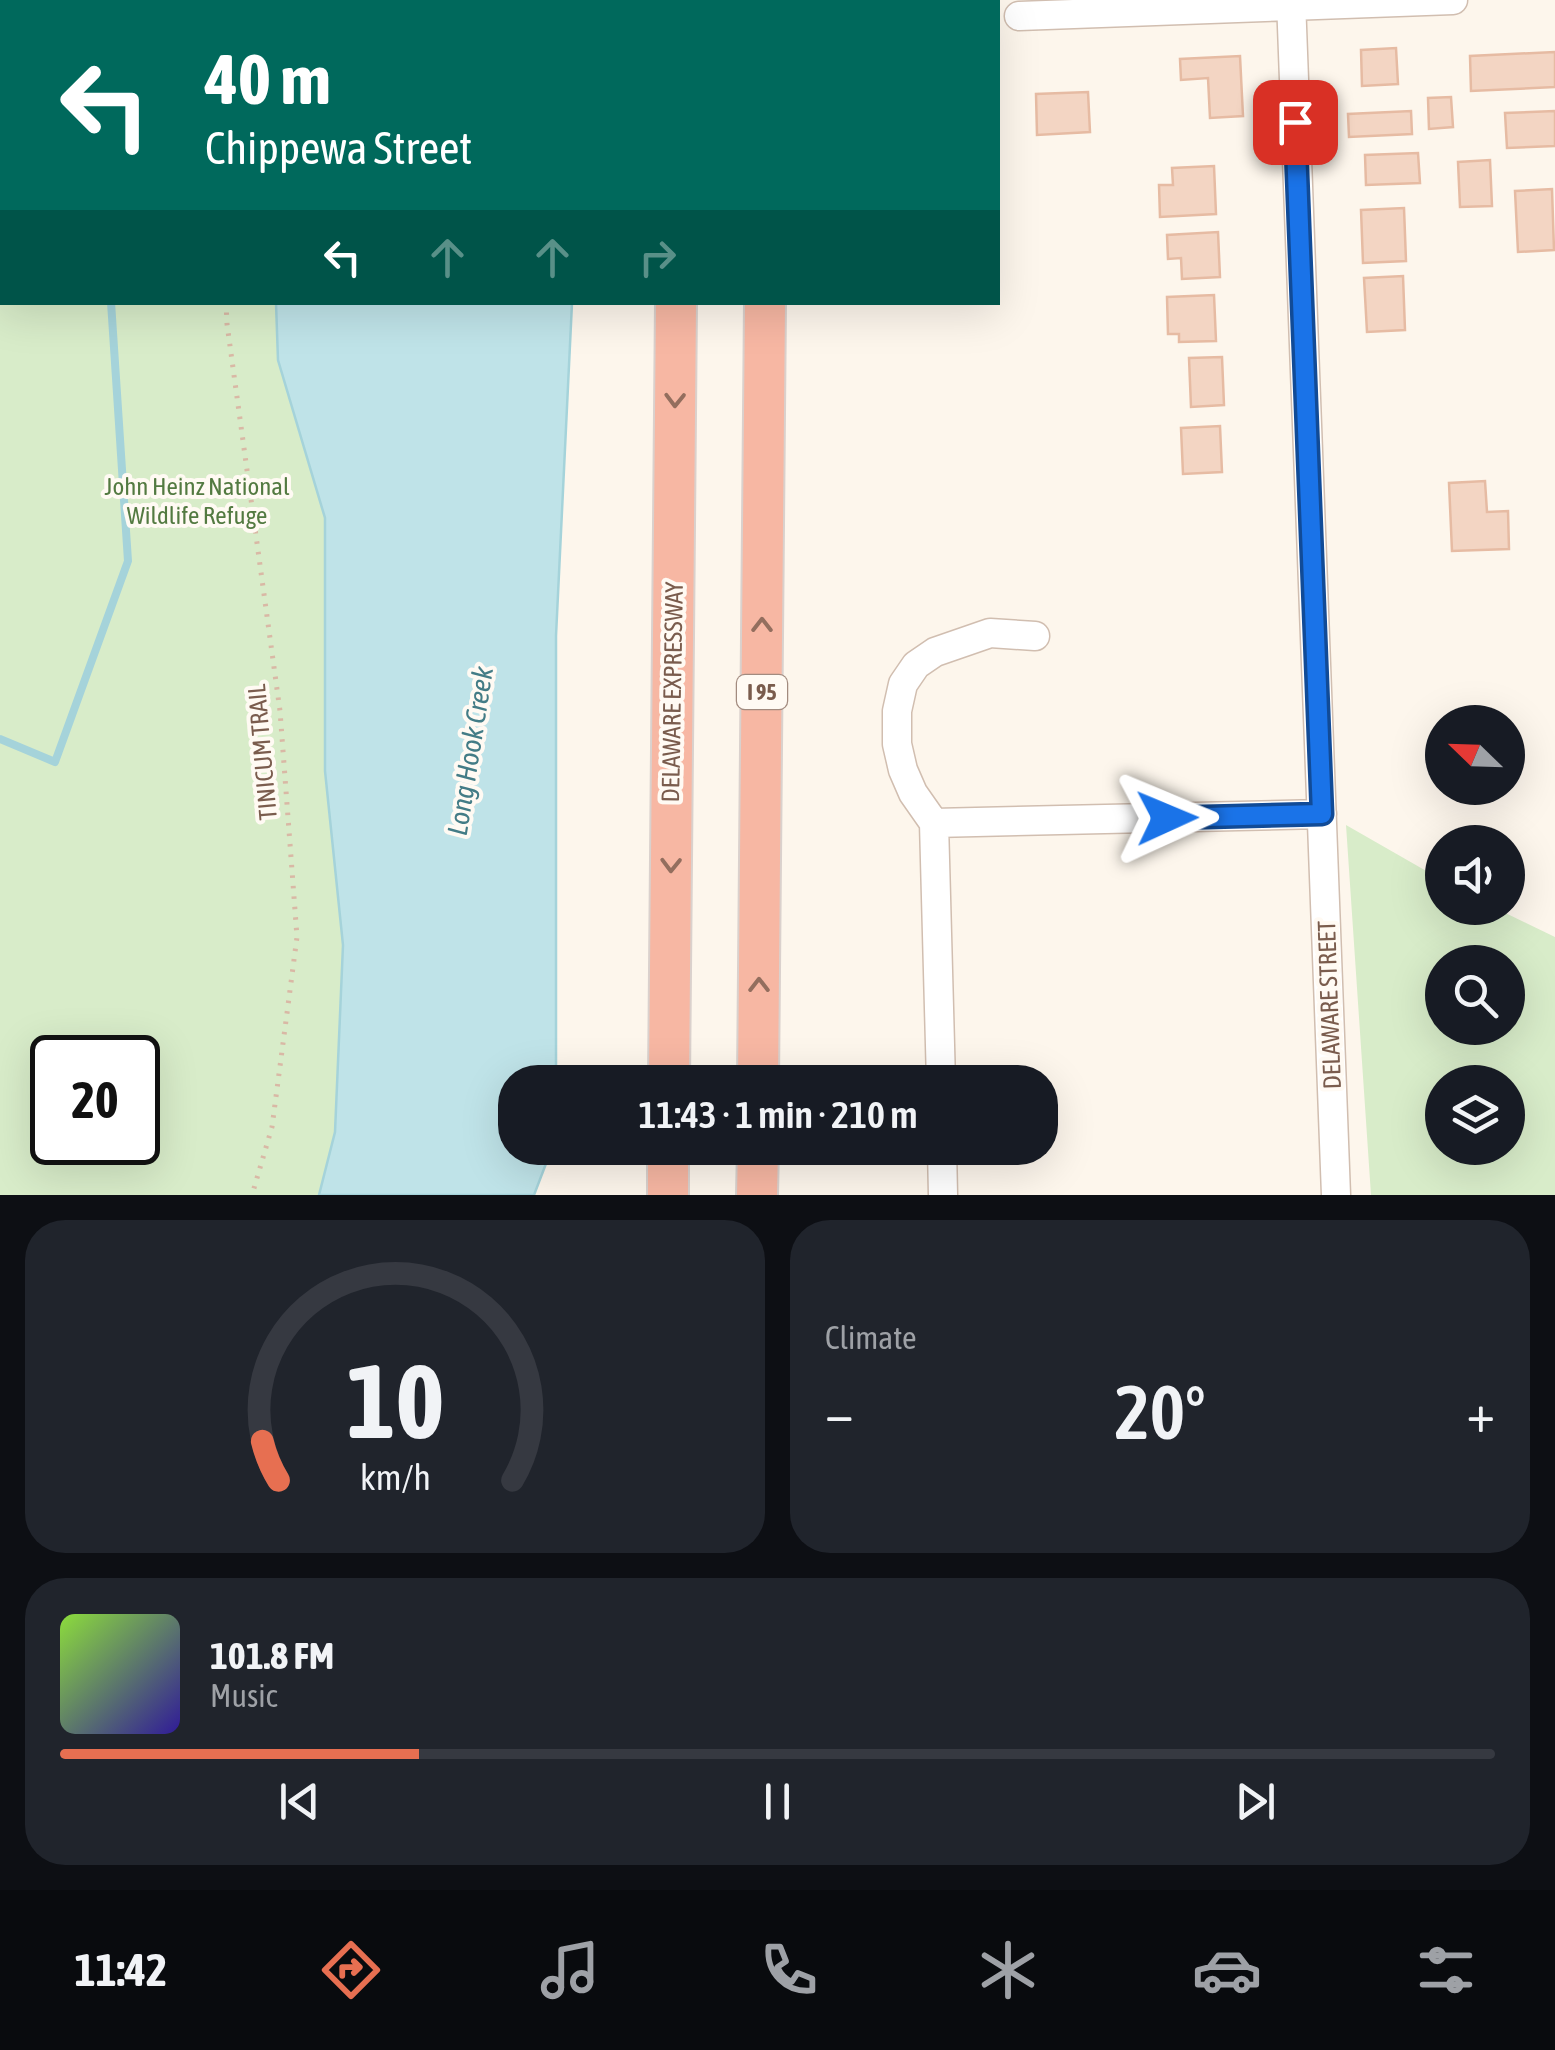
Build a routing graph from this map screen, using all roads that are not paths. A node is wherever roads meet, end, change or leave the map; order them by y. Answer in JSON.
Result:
{"nodes":[{"id":1,"x":1453,"y":0,"type":"edge"},
{"id":2,"x":1291,"y":3,"type":"edge"},
{"id":3,"x":1019,"y":16,"type":"dead end"},
{"id":4,"x":676,"y":305,"type":"edge"},
{"id":5,"x":765,"y":305,"type":"edge"},
{"id":6,"x":1035,"y":636,"type":"dead end"},
{"id":7,"x":1322,"y":814,"type":"junction"},
{"id":8,"x":934,"y":824,"type":"junction"},
{"id":9,"x":668,"y":1065,"type":"edge"},
{"id":10,"x":758,"y":1065,"type":"edge"},
{"id":11,"x":940,"y":1065,"type":"edge"},
{"id":12,"x":668,"y":1165,"type":"edge"},
{"id":13,"x":758,"y":1165,"type":"edge"},
{"id":14,"x":942,"y":1165,"type":"edge"},
{"id":15,"x":668,"y":1195,"type":"edge"},
{"id":16,"x":758,"y":1195,"type":"edge"},
{"id":17,"x":943,"y":1195,"type":"edge"},
{"id":18,"x":1336,"y":1195,"type":"edge"}],
"edges":[{"from":1,"to":2,"type":"street"},
{"from":2,"to":3,"type":"street"},
{"from":2,"to":7,"type":"street","name":"DELAWARE STREET"},
{"from":4,"to":9,"type":"highway","name":"DELAWARE EXPRESSWAY","one_way":true},
{"from":10,"to":5,"type":"highway","number":"I 95","one_way":true},
{"from":6,"to":8,"type":"street"},
{"from":7,"to":8,"type":"street"},
{"from":7,"to":18,"type":"street","name":"DELAWARE STREET"},
{"from":8,"to":11,"type":"street"},
{"from":12,"to":15,"type":"highway"},
{"from":13,"to":16,"type":"highway"},
{"from":14,"to":17,"type":"street"}]}
